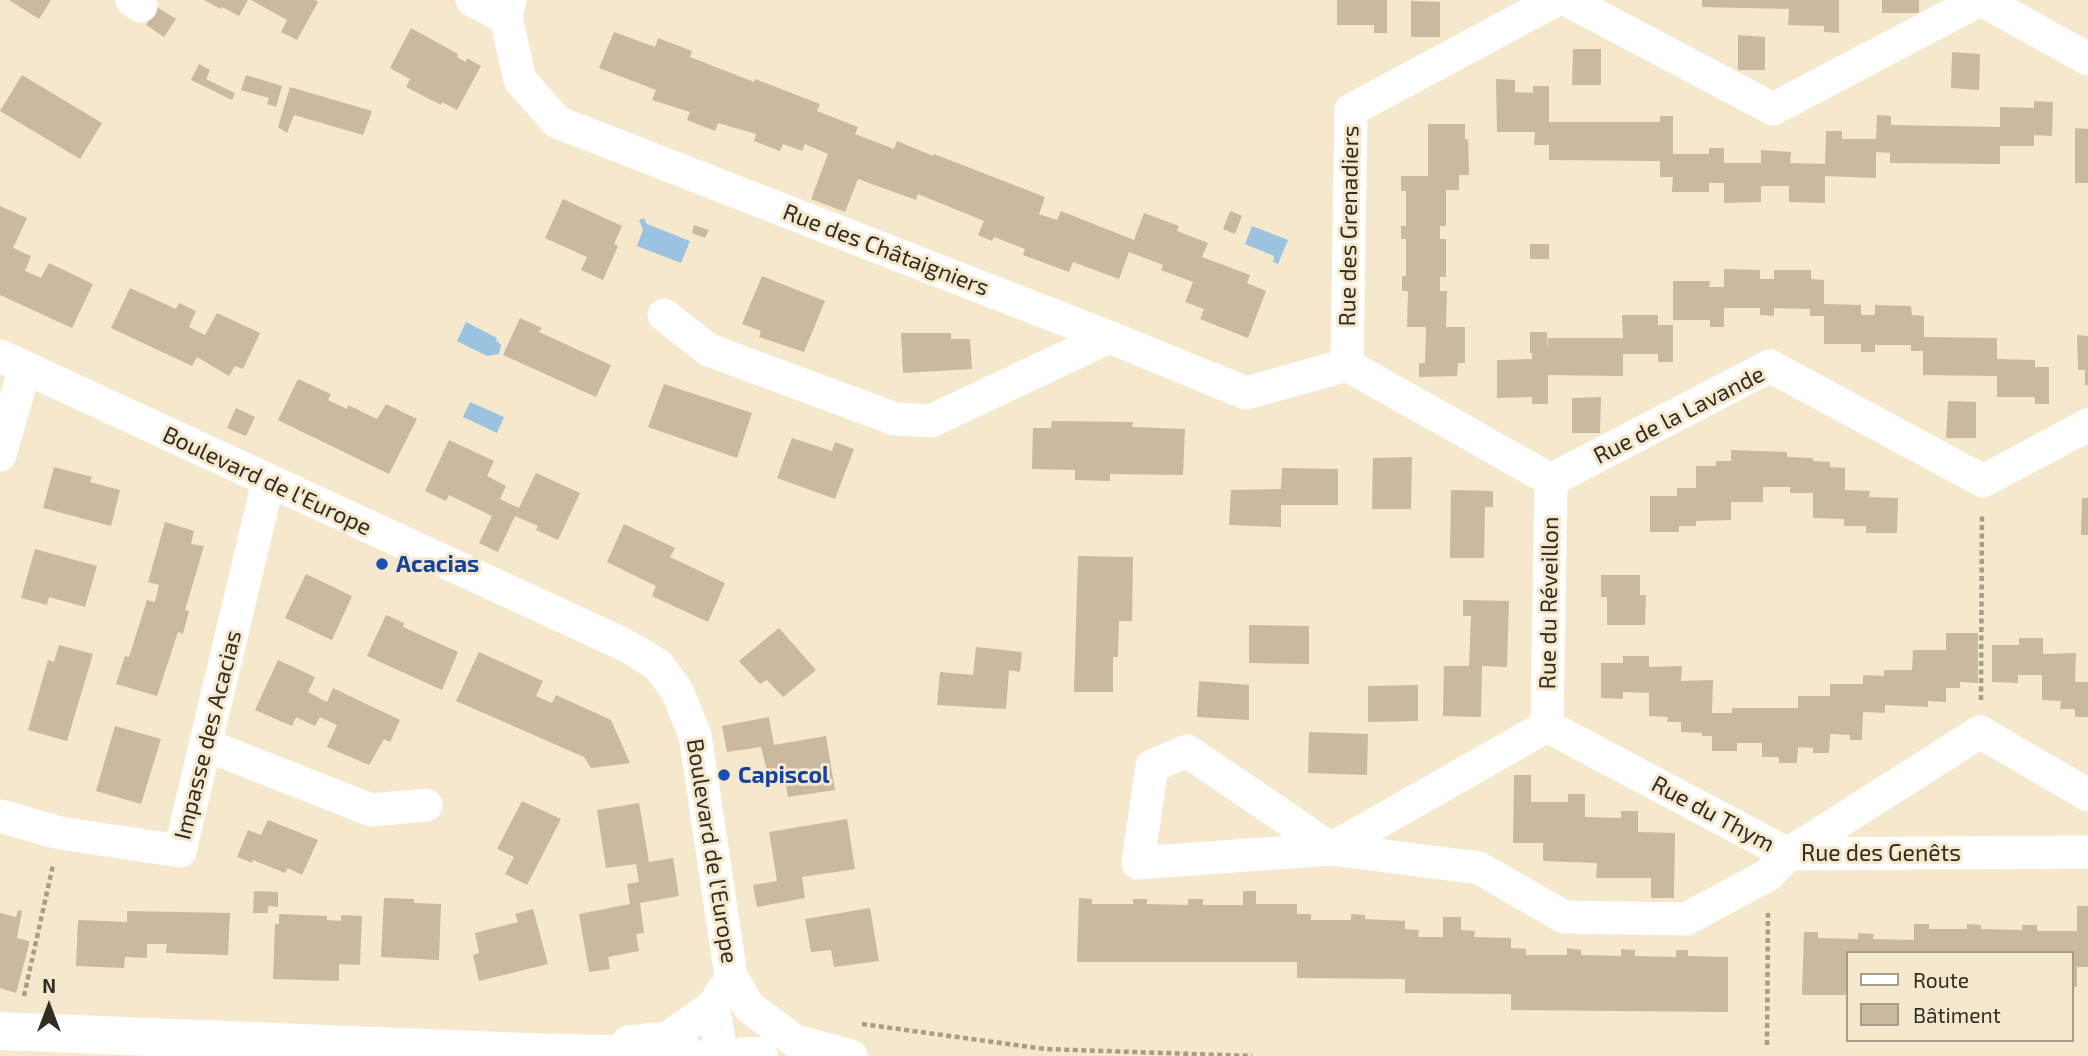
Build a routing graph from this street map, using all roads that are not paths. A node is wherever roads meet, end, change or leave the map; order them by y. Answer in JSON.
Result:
{"nodes":[{"id":1,"x":472,"y":0,"type":"edge"},
{"id":2,"x":1556,"y":0,"type":"edge"},
{"id":3,"x":1567,"y":0,"type":"edge"},
{"id":4,"x":1981,"y":0,"type":"edge"},
{"id":5,"x":508,"y":9,"type":"edge"},
{"id":6,"x":2088,"y":60,"type":"edge"},
{"id":7,"x":664,"y":315,"type":"dead end"},
{"id":8,"x":1109,"y":337,"type":"junction"},
{"id":9,"x":12,"y":362,"type":"edge"},
{"id":10,"x":1347,"y":365,"type":"junction"},
{"id":11,"x":2088,"y":425,"type":"edge"},
{"id":12,"x":0,"y":455,"type":"edge"},
{"id":13,"x":1551,"y":480,"type":"junction"},
{"id":14,"x":268,"y":482,"type":"junction"},
{"id":15,"x":1547,"y":726,"type":"junction"},
{"id":16,"x":206,"y":745,"type":"junction"},
{"id":17,"x":2088,"y":794,"type":"edge"},
{"id":18,"x":426,"y":805,"type":"dead end"},
{"id":19,"x":0,"y":816,"type":"edge"},
{"id":20,"x":1331,"y":849,"type":"junction"},
{"id":21,"x":2088,"y":852,"type":"edge"},
{"id":22,"x":1788,"y":853,"type":"junction"},
{"id":23,"x":732,"y":976,"type":"junction"},
{"id":24,"x":713,"y":1006,"type":"junction"},
{"id":25,"x":749,"y":1007,"type":"junction"},
{"id":26,"x":9,"y":1031,"type":"edge"},
{"id":27,"x":526,"y":1052,"type":"junction"},
{"id":28,"x":690,"y":1056,"type":"edge"},
{"id":29,"x":722,"y":1056,"type":"edge"},
{"id":30,"x":744,"y":1056,"type":"edge"},
{"id":31,"x":752,"y":1056,"type":"edge"},
{"id":32,"x":759,"y":1056,"type":"edge"},
{"id":33,"x":851,"y":1056,"type":"edge"}],
"edges":[{"from":1,"to":5,"type":"street"},
{"from":2,"to":10,"type":"street","name":"Rue des Grenadiers"},
{"from":3,"to":4,"type":"street"},
{"from":4,"to":6,"type":"street"},
{"from":5,"to":8,"type":"street","name":"Rue des Châtaigniers"},
{"from":7,"to":8,"type":"street"},
{"from":8,"to":10,"type":"street","name":"Rue des Châtaigniers"},
{"from":9,"to":12,"type":"street"},
{"from":9,"to":14,"type":"street","name":"Boulevard de l'Europe"},
{"from":10,"to":13,"type":"street"},
{"from":11,"to":13,"type":"street","name":"Rue de la Lavande"},
{"from":13,"to":15,"type":"street","name":"Rue du Réveillon"},
{"from":14,"to":16,"type":"street","name":"Impasse des Acacias"},
{"from":14,"to":23,"type":"street","name":"Boulevard de l'Europe"},
{"from":15,"to":20,"type":"street"},
{"from":15,"to":22,"type":"street","name":"Rue du Thym"},
{"from":16,"to":18,"type":"street"},
{"from":16,"to":19,"type":"street","name":"Impasse des Acacias"},
{"from":17,"to":22,"type":"street","name":"Rue du Thym"},
{"from":20,"to":20,"type":"street"},
{"from":20,"to":22,"type":"street","name":"Rue des Genêts"},
{"from":21,"to":22,"type":"street","name":"Rue des Genêts"},
{"from":23,"to":24,"type":"street","name":"Boulevard de l'Europe"},
{"from":23,"to":25,"type":"street","name":"Boulevard de l'Europe"},
{"from":24,"to":27,"type":"street","name":"Boulevard de l'Europe"},
{"from":24,"to":29,"type":"street"},
{"from":25,"to":31,"type":"street","name":"Boulevard de l'Europe"},
{"from":25,"to":33,"type":"street","name":"Boulevard de l'Europe"},
{"from":26,"to":27,"type":"main road"},
{"from":27,"to":28,"type":"main road"},
{"from":30,"to":31,"type":"main road"},
{"from":31,"to":32,"type":"main road"}]}
